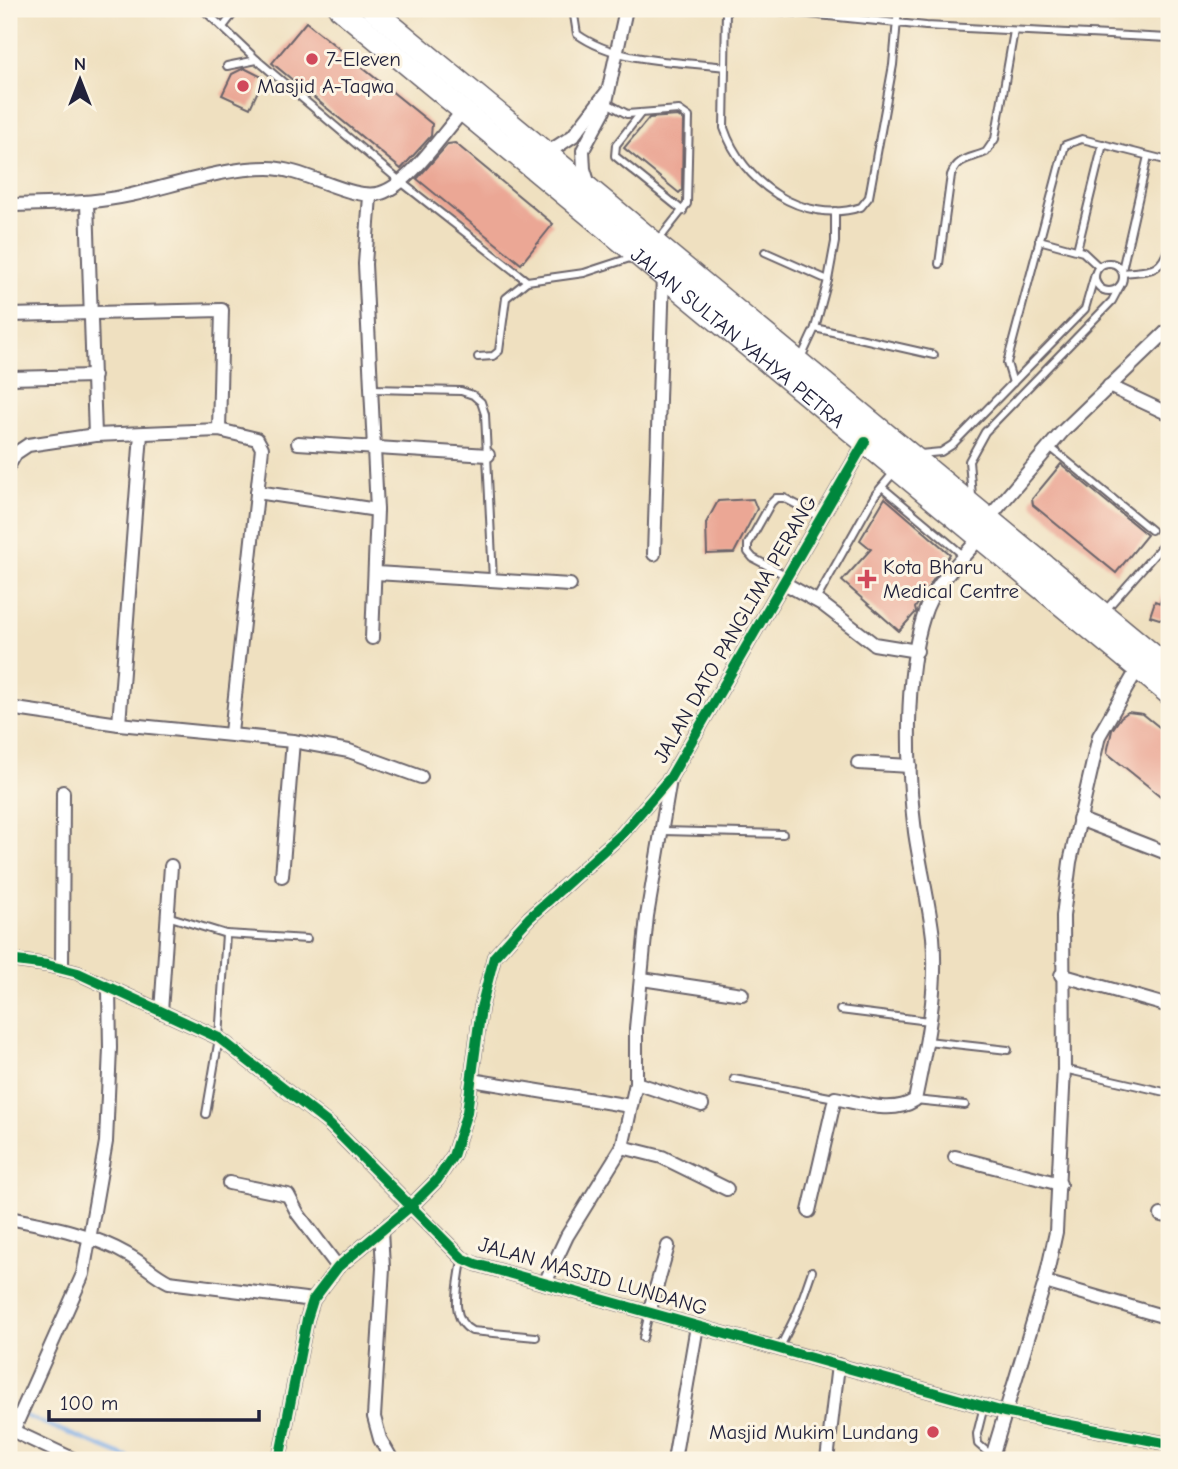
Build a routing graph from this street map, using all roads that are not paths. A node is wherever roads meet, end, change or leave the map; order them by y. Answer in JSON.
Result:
{"nodes":[{"id":1,"x":237,"y":9,"type":"edge"},
{"id":2,"x":340,"y":9,"type":"edge"},
{"id":3,"x":372,"y":9,"type":"edge"},
{"id":4,"x":573,"y":9,"type":"edge"},
{"id":5,"x":626,"y":9,"type":"edge"},
{"id":6,"x":726,"y":9,"type":"edge"},
{"id":7,"x":760,"y":9,"type":"edge"},
{"id":8,"x":898,"y":9,"type":"edge"},
{"id":9,"x":204,"y":10,"type":"edge"},
{"id":10,"x":899,"y":23,"type":"junction"},
{"id":11,"x":223,"y":27,"type":"junction"},
{"id":12,"x":1014,"y":31,"type":"junction"},
{"id":13,"x":1169,"y":38,"type":"edge"},
{"id":14,"x":619,"y":53,"type":"junction"},
{"id":15,"x":257,"y":60,"type":"junction"},
{"id":16,"x":227,"y":66,"type":"dead end"},
{"id":17,"x":724,"y":67,"type":"junction"},
{"id":18,"x":611,"y":87,"type":"junction"},
{"id":19,"x":607,"y":103,"type":"junction"},
{"id":20,"x":463,"y":110,"type":"junction"},
{"id":21,"x":641,"y":113,"type":"junction"},
{"id":22,"x":1103,"y":144,"type":"junction"},
{"id":23,"x":547,"y":153,"type":"junction"},
{"id":24,"x":1148,"y":156,"type":"junction"},
{"id":25,"x":1169,"y":161,"type":"edge"},
{"id":26,"x":401,"y":182,"type":"junction"},
{"id":27,"x":590,"y":189,"type":"junction"},
{"id":28,"x":370,"y":196,"type":"junction"},
{"id":29,"x":87,"y":203,"type":"junction"},
{"id":30,"x":9,"y":205,"type":"edge"},
{"id":31,"x":683,"y":211,"type":"junction"},
{"id":32,"x":835,"y":211,"type":"junction"},
{"id":33,"x":1038,"y":240,"type":"junction"},
{"id":34,"x":1169,"y":246,"type":"edge"},
{"id":35,"x":647,"y":249,"type":"junction"},
{"id":36,"x":1077,"y":250,"type":"junction"},
{"id":37,"x":765,"y":252,"type":"dead end"},
{"id":38,"x":939,"y":264,"type":"dead end"},
{"id":39,"x":1098,"y":267,"type":"junction"},
{"id":40,"x":1122,"y":272,"type":"junction"},
{"id":41,"x":1095,"y":274,"type":"junction"},
{"id":42,"x":663,"y":275,"type":"junction"},
{"id":43,"x":828,"y":280,"type":"junction"},
{"id":44,"x":527,"y":281,"type":"junction"},
{"id":45,"x":1120,"y":286,"type":"junction"},
{"id":46,"x":92,"y":313,"type":"junction"},
{"id":47,"x":9,"y":315,"type":"edge"},
{"id":48,"x":815,"y":328,"type":"junction"},
{"id":49,"x":1169,"y":329,"type":"edge"},
{"id":50,"x":934,"y":355,"type":"dead end"},
{"id":51,"x":478,"y":357,"type":"dead end"},
{"id":52,"x":799,"y":362,"type":"junction"},
{"id":53,"x":94,"y":376,"type":"junction"},
{"id":54,"x":9,"y":378,"type":"edge"},
{"id":55,"x":1013,"y":383,"type":"junction"},
{"id":56,"x":1109,"y":386,"type":"junction"},
{"id":57,"x":371,"y":388,"type":"junction"},
{"id":58,"x":1169,"y":414,"type":"edge"},
{"id":59,"x":219,"y":430,"type":"junction"},
{"id":60,"x":141,"y":434,"type":"junction"},
{"id":61,"x":95,"y":435,"type":"junction"},
{"id":62,"x":865,"y":442,"type":"junction"},
{"id":63,"x":298,"y":443,"type":"dead end"},
{"id":64,"x":1050,"y":447,"type":"junction"},
{"id":65,"x":374,"y":449,"type":"junction"},
{"id":66,"x":488,"y":455,"type":"junction"},
{"id":67,"x":902,"y":460,"type":"junction"},
{"id":68,"x":9,"y":465,"type":"edge"},
{"id":69,"x":882,"y":487,"type":"junction"},
{"id":70,"x":257,"y":492,"type":"junction"},
{"id":71,"x":377,"y":510,"type":"junction"},
{"id":72,"x":822,"y":518,"type":"junction"},
{"id":73,"x":983,"y":522,"type":"junction"},
{"id":74,"x":1151,"y":530,"type":"dead end"},
{"id":75,"x":1169,"y":538,"type":"edge"},
{"id":76,"x":654,"y":554,"type":"dead end"},
{"id":77,"x":965,"y":556,"type":"junction"},
{"id":78,"x":376,"y":573,"type":"junction"},
{"id":79,"x":492,"y":580,"type":"junction"},
{"id":80,"x":786,"y":580,"type":"junction"},
{"id":81,"x":570,"y":585,"type":"dead end"},
{"id":82,"x":816,"y":600,"type":"junction"},
{"id":83,"x":1103,"y":613,"type":"junction"},
{"id":84,"x":372,"y":638,"type":"dead end"},
{"id":85,"x":917,"y":651,"type":"junction"},
{"id":86,"x":1138,"y":668,"type":"junction"},
{"id":87,"x":1169,"y":668,"type":"edge"},
{"id":88,"x":1169,"y":694,"type":"edge"},
{"id":89,"x":9,"y":708,"type":"edge"},
{"id":90,"x":119,"y":724,"type":"junction"},
{"id":91,"x":231,"y":733,"type":"junction"},
{"id":92,"x":293,"y":741,"type":"junction"},
{"id":93,"x":858,"y":763,"type":"dead end"},
{"id":94,"x":910,"y":766,"type":"junction"},
{"id":95,"x":421,"y":777,"type":"dead end"},
{"id":96,"x":670,"y":778,"type":"junction"},
{"id":97,"x":64,"y":792,"type":"dead end"},
{"id":98,"x":1079,"y":819,"type":"junction"},
{"id":99,"x":663,"y":831,"type":"junction"},
{"id":100,"x":783,"y":834,"type":"dead end"},
{"id":101,"x":1169,"y":855,"type":"edge"},
{"id":102,"x":171,"y":866,"type":"dead end"},
{"id":103,"x":282,"y":876,"type":"dead end"},
{"id":104,"x":167,"y":916,"type":"junction"},
{"id":105,"x":226,"y":934,"type":"junction"},
{"id":106,"x":307,"y":939,"type":"dead end"},
{"id":107,"x":9,"y":960,"type":"edge"},
{"id":108,"x":62,"y":969,"type":"junction"},
{"id":109,"x":1060,"y":975,"type":"junction"},
{"id":110,"x":642,"y":979,"type":"junction"},
{"id":111,"x":109,"y":989,"type":"junction"},
{"id":112,"x":742,"y":994,"type":"dead end"},
{"id":113,"x":1169,"y":1006,"type":"edge"},
{"id":114,"x":840,"y":1010,"type":"dead end"},
{"id":115,"x":161,"y":1012,"type":"junction"},
{"id":116,"x":930,"y":1021,"type":"junction"},
{"id":117,"x":219,"y":1038,"type":"junction"},
{"id":118,"x":927,"y":1041,"type":"junction"},
{"id":119,"x":1008,"y":1049,"type":"dead end"},
{"id":120,"x":1063,"y":1069,"type":"junction"},
{"id":121,"x":734,"y":1079,"type":"dead end"},
{"id":122,"x":472,"y":1080,"type":"junction"},
{"id":123,"x":636,"y":1083,"type":"junction"},
{"id":124,"x":1169,"y":1093,"type":"edge"},
{"id":125,"x":835,"y":1098,"type":"junction"},
{"id":126,"x":915,"y":1100,"type":"junction"},
{"id":127,"x":702,"y":1105,"type":"dead end"},
{"id":128,"x":965,"y":1105,"type":"dead end"},
{"id":129,"x":630,"y":1106,"type":"junction"},
{"id":130,"x":206,"y":1114,"type":"dead end"},
{"id":131,"x":622,"y":1147,"type":"junction"},
{"id":132,"x":955,"y":1157,"type":"dead end"},
{"id":133,"x":229,"y":1183,"type":"dead end"},
{"id":134,"x":1060,"y":1184,"type":"junction"},
{"id":135,"x":727,"y":1189,"type":"dead end"},
{"id":136,"x":411,"y":1206,"type":"junction"},
{"id":137,"x":809,"y":1212,"type":"dead end"},
{"id":138,"x":9,"y":1218,"type":"edge"},
{"id":139,"x":381,"y":1230,"type":"junction"},
{"id":140,"x":88,"y":1236,"type":"junction"},
{"id":141,"x":668,"y":1246,"type":"dead end"},
{"id":142,"x":462,"y":1258,"type":"junction"},
{"id":143,"x":338,"y":1267,"type":"junction"},
{"id":144,"x":812,"y":1271,"type":"dead end"},
{"id":145,"x":1045,"y":1282,"type":"junction"},
{"id":146,"x":545,"y":1283,"type":"junction"},
{"id":147,"x":313,"y":1300,"type":"junction"},
{"id":148,"x":649,"y":1312,"type":"junction"},
{"id":149,"x":1169,"y":1318,"type":"edge"},
{"id":150,"x":697,"y":1326,"type":"junction"},
{"id":151,"x":536,"y":1337,"type":"dead end"},
{"id":152,"x":643,"y":1338,"type":"dead end"},
{"id":153,"x":779,"y":1349,"type":"junction"},
{"id":154,"x":838,"y":1365,"type":"junction"},
{"id":155,"x":984,"y":1406,"type":"junction"},
{"id":156,"x":1004,"y":1412,"type":"junction"},
{"id":157,"x":16,"y":1423,"type":"edge"},
{"id":158,"x":1169,"y":1444,"type":"edge"},
{"id":159,"x":992,"y":1458,"type":"edge"},
{"id":160,"x":75,"y":1460,"type":"edge"},
{"id":161,"x":279,"y":1460,"type":"edge"},
{"id":162,"x":392,"y":1460,"type":"edge"},
{"id":163,"x":674,"y":1460,"type":"edge"},
{"id":164,"x":827,"y":1460,"type":"edge"}],
"edges":[{"from":1,"to":11,"type":"lane"},
{"from":2,"to":20,"type":"highway","name":"JALAN SULTAN YAHYA PETRA"},
{"from":3,"to":23,"type":"highway","name":"JALAN SULTAN YAHYA PETRA"},
{"from":4,"to":14,"type":"lane"},
{"from":5,"to":14,"type":"street"},
{"from":6,"to":17,"type":"lane"},
{"from":7,"to":10,"type":"lane"},
{"from":8,"to":10,"type":"lane"},
{"from":9,"to":11,"type":"lane"},
{"from":10,"to":12,"type":"lane"},
{"from":10,"to":32,"type":"lane"},
{"from":11,"to":15,"type":"lane"},
{"from":12,"to":13,"type":"lane"},
{"from":12,"to":38,"type":"lane"},
{"from":14,"to":17,"type":"lane"},
{"from":14,"to":18,"type":"street"},
{"from":15,"to":16,"type":"lane"},
{"from":15,"to":26,"type":"lane"},
{"from":17,"to":32,"type":"lane"},
{"from":18,"to":19,"type":"street"},
{"from":18,"to":23,"type":"street"},
{"from":19,"to":21,"type":"lane"},
{"from":19,"to":27,"type":"street"},
{"from":20,"to":26,"type":"street"},
{"from":20,"to":35,"type":"highway","name":"JALAN SULTAN YAHYA PETRA"},
{"from":21,"to":31,"type":"lane"},
{"from":21,"to":31,"type":"lane"},
{"from":22,"to":24,"type":"lane"},
{"from":22,"to":33,"type":"lane"},
{"from":22,"to":36,"type":"lane"},
{"from":23,"to":27,"type":"highway","name":"JALAN SULTAN YAHYA PETRA"},
{"from":24,"to":25,"type":"lane"},
{"from":24,"to":40,"type":"lane"},
{"from":26,"to":28,"type":"street"},
{"from":26,"to":44,"type":"lane"},
{"from":27,"to":35,"type":"highway","name":"JALAN SULTAN YAHYA PETRA"},
{"from":28,"to":29,"type":"street"},
{"from":28,"to":57,"type":"street"},
{"from":29,"to":30,"type":"street"},
{"from":29,"to":46,"type":"street"},
{"from":31,"to":35,"type":"lane"},
{"from":32,"to":43,"type":"lane"},
{"from":33,"to":36,"type":"lane"},
{"from":33,"to":55,"type":"lane"},
{"from":34,"to":40,"type":"lane"},
{"from":35,"to":42,"type":"highway","name":"JALAN SULTAN YAHYA PETRA"},
{"from":35,"to":44,"type":"lane"},
{"from":35,"to":52,"type":"highway","name":"JALAN SULTAN YAHYA PETRA"},
{"from":36,"to":39,"type":"lane"},
{"from":37,"to":43,"type":"lane"},
{"from":39,"to":40,"type":"lane"},
{"from":39,"to":41,"type":"lane"},
{"from":40,"to":45,"type":"lane"},
{"from":41,"to":45,"type":"lane"},
{"from":41,"to":55,"type":"lane"},
{"from":42,"to":62,"type":"highway","name":"JALAN SULTAN YAHYA PETRA"},
{"from":42,"to":76,"type":"street"},
{"from":43,"to":48,"type":"lane"},
{"from":44,"to":51,"type":"lane"},
{"from":45,"to":73,"type":"lane"},
{"from":46,"to":47,"type":"street"},
{"from":46,"to":53,"type":"street"},
{"from":46,"to":59,"type":"street"},
{"from":48,"to":50,"type":"lane"},
{"from":48,"to":52,"type":"lane"},
{"from":49,"to":56,"type":"street"},
{"from":52,"to":67,"type":"highway","name":"JALAN SULTAN YAHYA PETRA"},
{"from":53,"to":54,"type":"street"},
{"from":53,"to":61,"type":"street"},
{"from":55,"to":67,"type":"lane"},
{"from":56,"to":58,"type":"street"},
{"from":56,"to":64,"type":"street"},
{"from":57,"to":65,"type":"street"},
{"from":57,"to":66,"type":"lane"},
{"from":59,"to":60,"type":"street"},
{"from":59,"to":70,"type":"street"},
{"from":60,"to":61,"type":"street"},
{"from":60,"to":90,"type":"street"},
{"from":61,"to":68,"type":"street"},
{"from":62,"to":67,"type":"highway","name":"JALAN SULTAN YAHYA PETRA"},
{"from":62,"to":72,"type":"street","name":"JALAN DATO PANGLIMA PERANG"},
{"from":63,"to":65,"type":"street"},
{"from":64,"to":73,"type":"street"},
{"from":64,"to":74,"type":"lane"},
{"from":65,"to":66,"type":"street"},
{"from":65,"to":71,"type":"street"},
{"from":66,"to":79,"type":"lane"},
{"from":67,"to":69,"type":"lane"},
{"from":67,"to":73,"type":"highway","name":"JALAN SULTAN YAHYA PETRA"},
{"from":69,"to":77,"type":"lane"},
{"from":69,"to":82,"type":"lane"},
{"from":70,"to":71,"type":"street"},
{"from":70,"to":91,"type":"street"},
{"from":71,"to":78,"type":"street"},
{"from":72,"to":80,"type":"street","name":"JALAN DATO PANGLIMA PERANG"},
{"from":72,"to":80,"type":"lane"},
{"from":73,"to":77,"type":"street"},
{"from":73,"to":83,"type":"highway","name":"JALAN SULTAN YAHYA PETRA"},
{"from":73,"to":86,"type":"highway","name":"JALAN SULTAN YAHYA PETRA"},
{"from":75,"to":83,"type":"lane"},
{"from":77,"to":85,"type":"street"},
{"from":78,"to":79,"type":"street"},
{"from":78,"to":84,"type":"street"},
{"from":79,"to":81,"type":"street"},
{"from":80,"to":82,"type":"street"},
{"from":80,"to":96,"type":"street","name":"JALAN DATO PANGLIMA PERANG"},
{"from":82,"to":85,"type":"street"},
{"from":83,"to":87,"type":"highway","name":"JALAN SULTAN YAHYA PETRA"},
{"from":85,"to":94,"type":"street"},
{"from":86,"to":88,"type":"highway","name":"JALAN SULTAN YAHYA PETRA"},
{"from":86,"to":98,"type":"street"},
{"from":89,"to":90,"type":"street"},
{"from":90,"to":91,"type":"street"},
{"from":91,"to":92,"type":"street"},
{"from":92,"to":95,"type":"street"},
{"from":92,"to":103,"type":"street"},
{"from":93,"to":94,"type":"street"},
{"from":94,"to":116,"type":"street"},
{"from":96,"to":99,"type":"street"},
{"from":96,"to":122,"type":"street","name":"JALAN DATO PANGLIMA PERANG"},
{"from":97,"to":108,"type":"street"},
{"from":98,"to":101,"type":"street"},
{"from":98,"to":109,"type":"street"},
{"from":99,"to":100,"type":"lane"},
{"from":99,"to":110,"type":"street"},
{"from":102,"to":104,"type":"street"},
{"from":104,"to":105,"type":"lane"},
{"from":104,"to":115,"type":"street"},
{"from":105,"to":106,"type":"lane"},
{"from":105,"to":117,"type":"lane"},
{"from":107,"to":108,"type":"street","name":"JALAN MASJID LUNDANG"},
{"from":108,"to":111,"type":"street","name":"JALAN MASJID LUNDANG"},
{"from":109,"to":113,"type":"street"},
{"from":109,"to":120,"type":"street"},
{"from":110,"to":112,"type":"street"},
{"from":110,"to":123,"type":"street"},
{"from":111,"to":115,"type":"street","name":"JALAN MASJID LUNDANG"},
{"from":111,"to":140,"type":"street"},
{"from":114,"to":116,"type":"lane"},
{"from":115,"to":117,"type":"street","name":"JALAN MASJID LUNDANG"},
{"from":116,"to":118,"type":"street"},
{"from":117,"to":130,"type":"lane"},
{"from":117,"to":136,"type":"street","name":"JALAN MASJID LUNDANG"},
{"from":118,"to":119,"type":"lane"},
{"from":118,"to":126,"type":"street"},
{"from":120,"to":124,"type":"lane"},
{"from":120,"to":134,"type":"street"},
{"from":121,"to":125,"type":"lane"},
{"from":122,"to":129,"type":"street"},
{"from":122,"to":136,"type":"street","name":"JALAN DATO PANGLIMA PERANG"},
{"from":123,"to":127,"type":"street"},
{"from":123,"to":129,"type":"street"},
{"from":125,"to":126,"type":"street"},
{"from":125,"to":137,"type":"street"},
{"from":126,"to":128,"type":"lane"},
{"from":129,"to":131,"type":"street"},
{"from":131,"to":135,"type":"street"},
{"from":131,"to":146,"type":"street"},
{"from":132,"to":134,"type":"street"},
{"from":133,"to":143,"type":"street"},
{"from":134,"to":145,"type":"street"},
{"from":136,"to":139,"type":"street","name":"JALAN DATO PANGLIMA PERANG"},
{"from":136,"to":142,"type":"street","name":"JALAN MASJID LUNDANG"},
{"from":138,"to":140,"type":"street"},
{"from":139,"to":143,"type":"street","name":"JALAN DATO PANGLIMA PERANG"},
{"from":139,"to":162,"type":"street"},
{"from":140,"to":147,"type":"street"},
{"from":140,"to":157,"type":"street"},
{"from":141,"to":148,"type":"street"},
{"from":142,"to":146,"type":"street","name":"JALAN MASJID LUNDANG"},
{"from":142,"to":151,"type":"lane"},
{"from":143,"to":147,"type":"street","name":"JALAN DATO PANGLIMA PERANG"},
{"from":144,"to":153,"type":"lane"},
{"from":145,"to":149,"type":"street"},
{"from":145,"to":156,"type":"street"},
{"from":146,"to":148,"type":"street","name":"JALAN MASJID LUNDANG"},
{"from":147,"to":161,"type":"street","name":"JALAN DATO PANGLIMA PERANG"},
{"from":148,"to":150,"type":"street","name":"JALAN MASJID LUNDANG"},
{"from":148,"to":152,"type":"lane"},
{"from":150,"to":153,"type":"street","name":"JALAN MASJID LUNDANG"},
{"from":150,"to":163,"type":"street"},
{"from":153,"to":154,"type":"street","name":"JALAN MASJID LUNDANG"},
{"from":154,"to":155,"type":"street","name":"JALAN MASJID LUNDANG"},
{"from":154,"to":164,"type":"street"},
{"from":155,"to":156,"type":"street","name":"JALAN MASJID LUNDANG"},
{"from":155,"to":159,"type":"lane"},
{"from":156,"to":158,"type":"street","name":"JALAN MASJID LUNDANG"},
{"from":156,"to":159,"type":"street"},
{"from":157,"to":160,"type":"street"}]}
